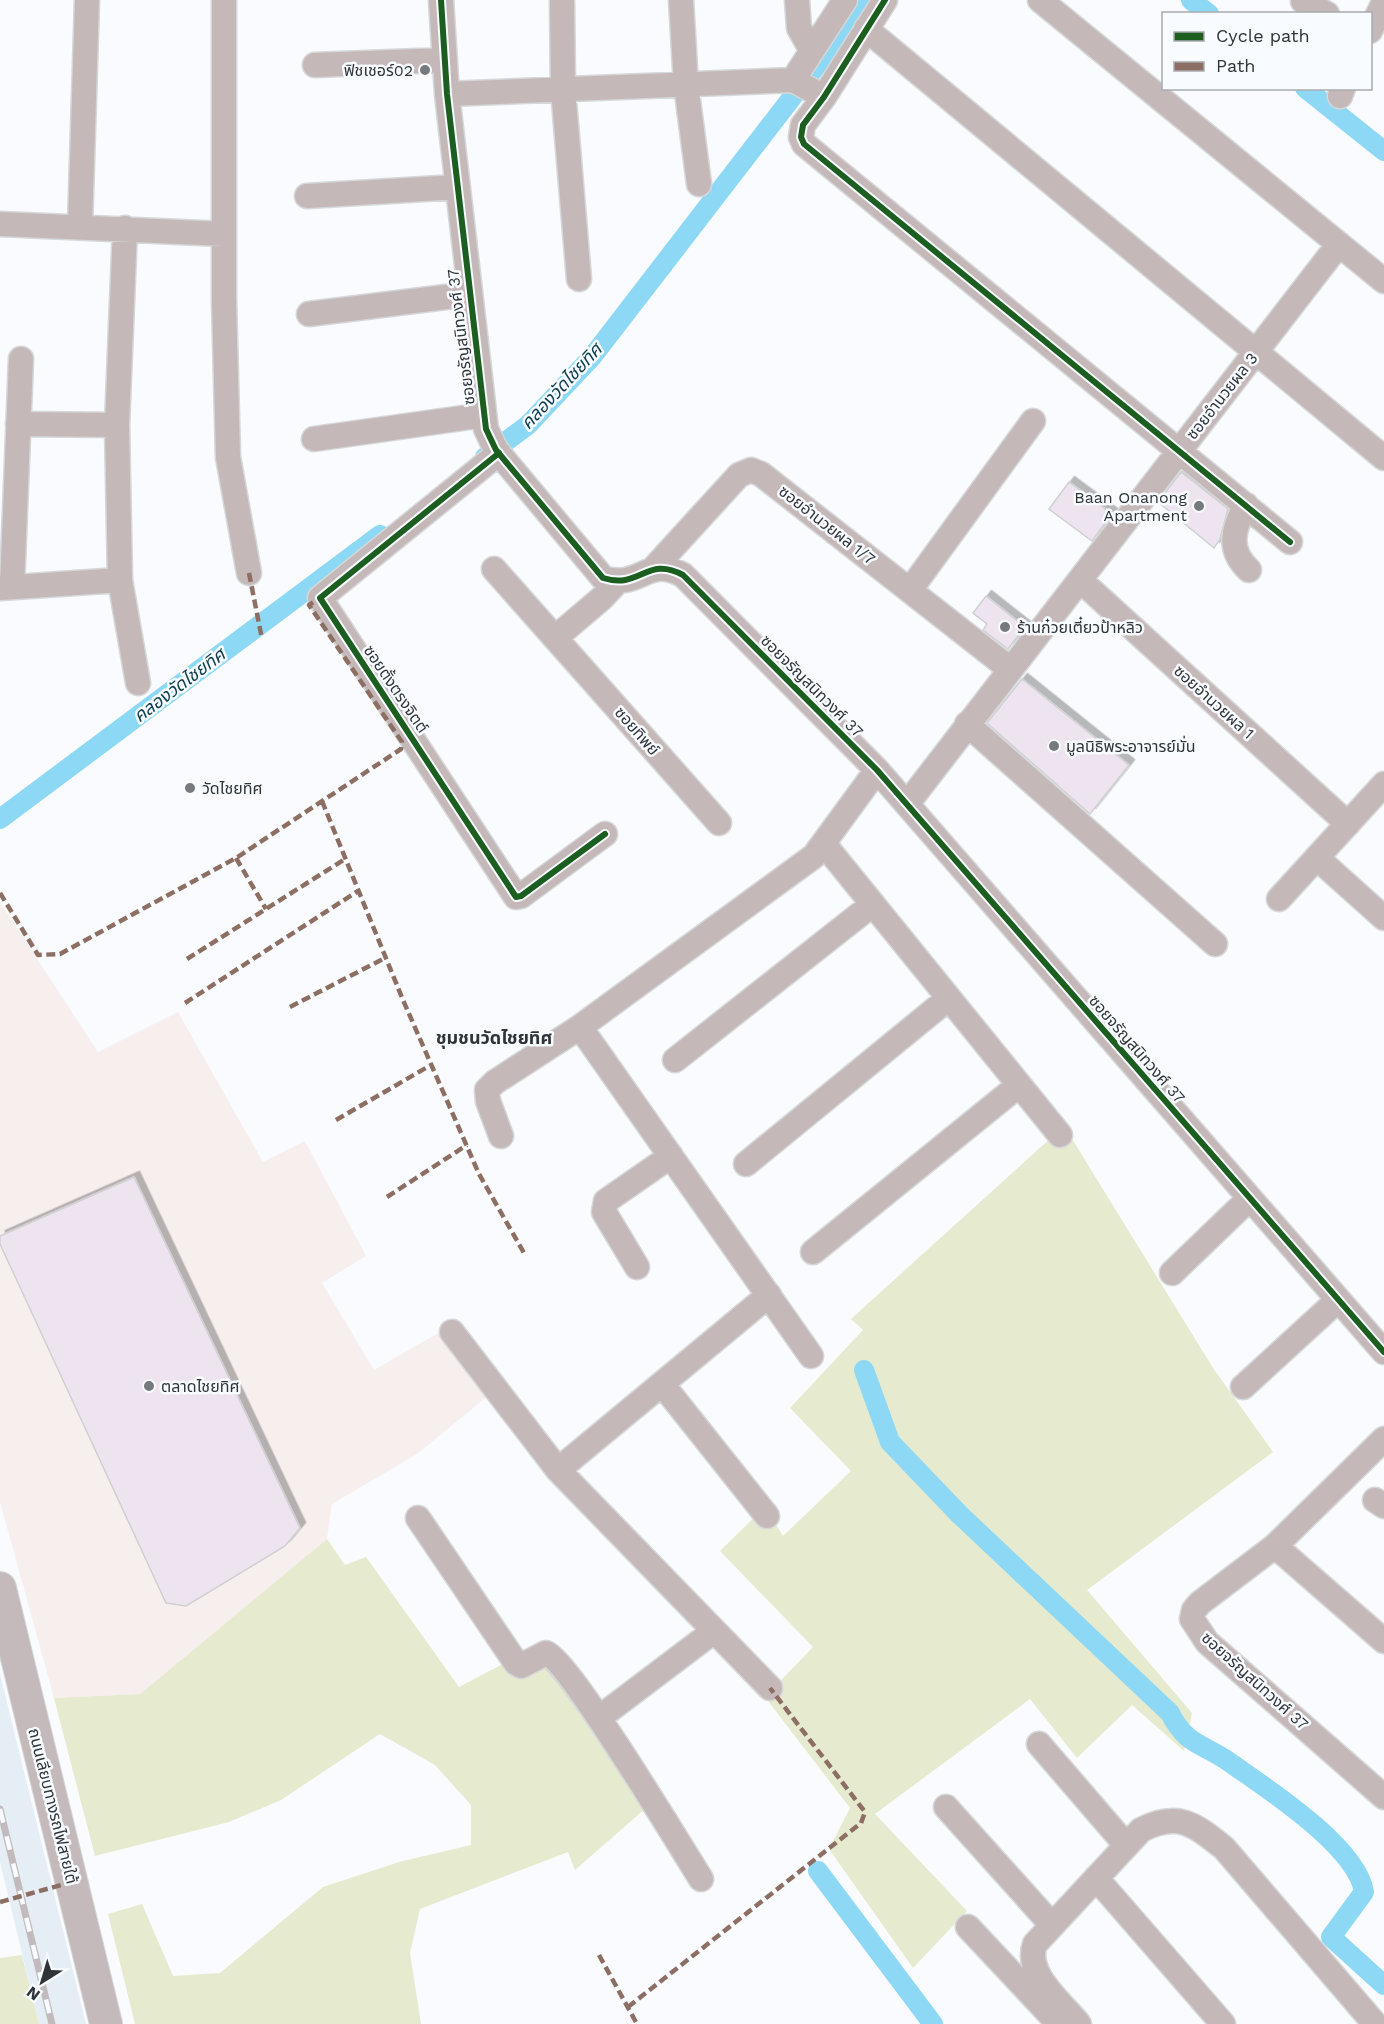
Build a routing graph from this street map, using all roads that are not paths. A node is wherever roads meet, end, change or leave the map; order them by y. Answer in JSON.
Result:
{"nodes":[{"id":1,"x":87,"y":0,"type":"edge"},
{"id":2,"x":224,"y":0,"type":"edge"},
{"id":3,"x":441,"y":0,"type":"edge"},
{"id":4,"x":562,"y":0,"type":"edge"},
{"id":5,"x":681,"y":0,"type":"edge"},
{"id":6,"x":797,"y":0,"type":"edge"},
{"id":7,"x":845,"y":0,"type":"edge"},
{"id":8,"x":885,"y":0,"type":"edge"},
{"id":9,"x":1041,"y":0,"type":"edge"},
{"id":10,"x":1303,"y":1,"type":"edge"},
{"id":11,"x":1384,"y":2,"type":"edge"},
{"id":12,"x":1323,"y":12,"type":"edge"},
{"id":13,"x":866,"y":29,"type":"junction"},
{"id":14,"x":1372,"y":29,"type":"edge"},
{"id":15,"x":812,"y":51,"type":"junction"},
{"id":16,"x":444,"y":60,"type":"junction"},
{"id":17,"x":315,"y":65,"type":"dead end"},
{"id":18,"x":686,"y":85,"type":"junction"},
{"id":19,"x":805,"y":87,"type":"junction"},
{"id":20,"x":563,"y":89,"type":"junction"},
{"id":21,"x":447,"y":94,"type":"junction"},
{"id":22,"x":699,"y":184,"type":"dead end"},
{"id":23,"x":457,"y":187,"type":"junction"},
{"id":24,"x":308,"y":196,"type":"dead end"},
{"id":25,"x":0,"y":224,"type":"edge"},
{"id":26,"x":80,"y":226,"type":"junction"},
{"id":27,"x":125,"y":228,"type":"junction"},
{"id":28,"x":224,"y":234,"type":"junction"},
{"id":29,"x":1339,"y":244,"type":"junction"},
{"id":30,"x":579,"y":279,"type":"dead end"},
{"id":31,"x":1384,"y":281,"type":"edge"},
{"id":32,"x":470,"y":294,"type":"junction"},
{"id":33,"x":309,"y":314,"type":"dead end"},
{"id":34,"x":1256,"y":352,"type":"junction"},
{"id":35,"x":21,"y":359,"type":"dead end"},
{"id":36,"x":1033,"y":421,"type":"dead end"},
{"id":37,"x":18,"y":424,"type":"junction"},
{"id":38,"x":117,"y":425,"type":"junction"},
{"id":39,"x":491,"y":437,"type":"junction"},
{"id":40,"x":314,"y":439,"type":"dead end"},
{"id":41,"x":1179,"y":450,"type":"junction"},
{"id":42,"x":1384,"y":458,"type":"edge"},
{"id":43,"x":1246,"y":505,"type":"junction"},
{"id":44,"x":1290,"y":542,"type":"dead end"},
{"id":45,"x":654,"y":568,"type":"junction"},
{"id":46,"x":494,"y":569,"type":"dead end"},
{"id":47,"x":1249,"y":570,"type":"dead end"},
{"id":48,"x":249,"y":573,"type":"dead end"},
{"id":49,"x":120,"y":580,"type":"junction"},
{"id":50,"x":1080,"y":580,"type":"junction"},
{"id":51,"x":617,"y":582,"type":"junction"},
{"id":52,"x":6,"y":588,"type":"edge"},
{"id":53,"x":909,"y":590,"type":"junction"},
{"id":54,"x":555,"y":638,"type":"junction"},
{"id":55,"x":1011,"y":669,"type":"junction"},
{"id":56,"x":138,"y":683,"type":"dead end"},
{"id":57,"x":968,"y":724,"type":"junction"},
{"id":58,"x":877,"y":770,"type":"junction"},
{"id":59,"x":1384,"y":784,"type":"edge"},
{"id":60,"x":907,"y":804,"type":"junction"},
{"id":61,"x":719,"y":823,"type":"dead end"},
{"id":62,"x":1347,"y":824,"type":"junction"},
{"id":63,"x":605,"y":834,"type":"dead end"},
{"id":64,"x":824,"y":844,"type":"junction"},
{"id":65,"x":1317,"y":858,"type":"junction"},
{"id":66,"x":1279,"y":899,"type":"dead end"},
{"id":67,"x":873,"y":904,"type":"junction"},
{"id":68,"x":1384,"y":918,"type":"edge"},
{"id":69,"x":1215,"y":944,"type":"dead end"},
{"id":70,"x":949,"y":998,"type":"junction"},
{"id":71,"x":580,"y":1027,"type":"junction"},
{"id":72,"x":675,"y":1060,"type":"dead end"},
{"id":73,"x":1019,"y":1085,"type":"junction"},
{"id":74,"x":1060,"y":1135,"type":"dead end"},
{"id":75,"x":501,"y":1136,"type":"dead end"},
{"id":76,"x":671,"y":1156,"type":"junction"},
{"id":77,"x":746,"y":1164,"type":"dead end"},
{"id":78,"x":1249,"y":1199,"type":"junction"},
{"id":79,"x":813,"y":1252,"type":"dead end"},
{"id":80,"x":638,"y":1267,"type":"dead end"},
{"id":81,"x":1172,"y":1273,"type":"dead end"},
{"id":82,"x":769,"y":1296,"type":"junction"},
{"id":83,"x":1338,"y":1300,"type":"junction"},
{"id":84,"x":452,"y":1332,"type":"dead end"},
{"id":85,"x":1384,"y":1352,"type":"edge"},
{"id":86,"x":811,"y":1356,"type":"dead end"},
{"id":87,"x":662,"y":1384,"type":"junction"},
{"id":88,"x":1243,"y":1387,"type":"dead end"},
{"id":89,"x":1384,"y":1439,"type":"edge"},
{"id":90,"x":558,"y":1470,"type":"junction"},
{"id":91,"x":767,"y":1516,"type":"dead end"},
{"id":92,"x":418,"y":1518,"type":"dead end"},
{"id":93,"x":1275,"y":1546,"type":"junction"},
{"id":94,"x":0,"y":1588,"type":"edge"},
{"id":95,"x":714,"y":1630,"type":"junction"},
{"id":96,"x":1384,"y":1641,"type":"edge"},
{"id":97,"x":770,"y":1688,"type":"dead end"},
{"id":98,"x":599,"y":1718,"type":"junction"},
{"id":99,"x":1040,"y":1744,"type":"dead end"},
{"id":100,"x":1384,"y":1797,"type":"edge"},
{"id":101,"x":946,"y":1808,"type":"dead end"},
{"id":102,"x":1126,"y":1845,"type":"junction"},
{"id":103,"x":1096,"y":1878,"type":"junction"},
{"id":104,"x":701,"y":1879,"type":"dead end"},
{"id":105,"x":1052,"y":1925,"type":"junction"},
{"id":106,"x":968,"y":1927,"type":"dead end"},
{"id":107,"x":106,"y":2024,"type":"edge"},
{"id":108,"x":1059,"y":2024,"type":"edge"},
{"id":109,"x":1079,"y":2024,"type":"edge"},
{"id":110,"x":1223,"y":2024,"type":"edge"},
{"id":111,"x":1375,"y":2024,"type":"edge"}],
"edges":[{"from":1,"to":26,"type":"street"},
{"from":2,"to":28,"type":"street"},
{"from":3,"to":16,"type":"street","name":"ซอยจรัญสนิทวงศ์ 37"},
{"from":4,"to":20,"type":"street"},
{"from":5,"to":18,"type":"street"},
{"from":6,"to":15,"type":"street"},
{"from":7,"to":15,"type":"street"},
{"from":8,"to":13,"type":"street"},
{"from":9,"to":29,"type":"street"},
{"from":10,"to":12,"type":"street"},
{"from":11,"to":14,"type":"street"},
{"from":13,"to":19,"type":"street"},
{"from":13,"to":34,"type":"street"},
{"from":15,"to":19,"type":"street"},
{"from":16,"to":17,"type":"street"},
{"from":16,"to":21,"type":"street","name":"ซอยจรัญสนิทวงศ์ 37"},
{"from":18,"to":19,"type":"street"},
{"from":18,"to":20,"type":"street"},
{"from":18,"to":22,"type":"street"},
{"from":19,"to":41,"type":"street"},
{"from":20,"to":21,"type":"street"},
{"from":20,"to":30,"type":"street"},
{"from":21,"to":23,"type":"street","name":"ซอยจรัญสนิทวงศ์ 37"},
{"from":23,"to":24,"type":"street"},
{"from":23,"to":32,"type":"street","name":"ซอยจรัญสนิทวงศ์ 37"},
{"from":25,"to":26,"type":"street"},
{"from":26,"to":27,"type":"street"},
{"from":27,"to":28,"type":"street"},
{"from":27,"to":38,"type":"street"},
{"from":28,"to":48,"type":"street"},
{"from":29,"to":31,"type":"street"},
{"from":29,"to":34,"type":"street","name":"ซอยอำนวยผล 3"},
{"from":32,"to":33,"type":"street"},
{"from":32,"to":39,"type":"street","name":"ซอยจรัญสนิทวงศ์ 37"},
{"from":34,"to":41,"type":"street","name":"ซอยอำนวยผล 3"},
{"from":34,"to":42,"type":"street"},
{"from":35,"to":37,"type":"street"},
{"from":36,"to":53,"type":"street"},
{"from":37,"to":38,"type":"street"},
{"from":37,"to":52,"type":"street"},
{"from":38,"to":49,"type":"street"},
{"from":39,"to":40,"type":"street"},
{"from":39,"to":51,"type":"street"},
{"from":39,"to":63,"type":"street","name":"ซอยตั้งตรงจิตต์"},
{"from":41,"to":43,"type":"street"},
{"from":41,"to":50,"type":"street","name":"ซอยอำนวยผล 3"},
{"from":43,"to":44,"type":"street"},
{"from":43,"to":47,"type":"street"},
{"from":45,"to":51,"type":"street"},
{"from":45,"to":53,"type":"street","name":"ซอยอำนวยผล 1/7"},
{"from":45,"to":58,"type":"street","name":"ซอยจรัญสนิทวงศ์ 37"},
{"from":46,"to":54,"type":"street","name":"ซอยทิพย์"},
{"from":49,"to":52,"type":"street"},
{"from":49,"to":56,"type":"street"},
{"from":50,"to":55,"type":"street","name":"ซอยอำนวยผล 3"},
{"from":50,"to":62,"type":"street","name":"ซอยอำนวยผล 1"},
{"from":51,"to":54,"type":"street"},
{"from":53,"to":55,"type":"street","name":"ซอยอำนวยผล 1/7"},
{"from":54,"to":61,"type":"street","name":"ซอยทิพย์"},
{"from":55,"to":57,"type":"street","name":"ซอยอำนวยผล 3"},
{"from":57,"to":60,"type":"street","name":"ซอยอำนวยผล 3"},
{"from":57,"to":69,"type":"street"},
{"from":58,"to":60,"type":"street","name":"ซอยจรัญสนิทวงศ์ 37"},
{"from":58,"to":64,"type":"street"},
{"from":59,"to":62,"type":"street"},
{"from":60,"to":78,"type":"street","name":"ซอยจรัญสนิทวงศ์ 37"},
{"from":62,"to":65,"type":"street"},
{"from":64,"to":67,"type":"street"},
{"from":64,"to":71,"type":"street"},
{"from":65,"to":66,"type":"street"},
{"from":65,"to":68,"type":"street"},
{"from":67,"to":70,"type":"street"},
{"from":67,"to":72,"type":"street"},
{"from":70,"to":73,"type":"street"},
{"from":70,"to":77,"type":"street"},
{"from":71,"to":75,"type":"street"},
{"from":71,"to":76,"type":"street"},
{"from":73,"to":74,"type":"street"},
{"from":73,"to":79,"type":"street"},
{"from":76,"to":80,"type":"street"},
{"from":76,"to":82,"type":"street"},
{"from":78,"to":81,"type":"street"},
{"from":78,"to":83,"type":"street","name":"ซอยจรัญสนิทวงศ์ 37"},
{"from":82,"to":86,"type":"street"},
{"from":82,"to":87,"type":"street"},
{"from":83,"to":85,"type":"street","name":"ซอยจรัญสนิทวงศ์ 37"},
{"from":83,"to":88,"type":"street"},
{"from":84,"to":90,"type":"street"},
{"from":87,"to":90,"type":"street"},
{"from":87,"to":91,"type":"street"},
{"from":89,"to":93,"type":"street","name":"ซอยจรัญสนิทวงศ์ 37"},
{"from":90,"to":95,"type":"street"},
{"from":92,"to":98,"type":"street"},
{"from":93,"to":96,"type":"street"},
{"from":93,"to":100,"type":"street","name":"ซอยจรัญสนิทวงศ์ 37"},
{"from":94,"to":107,"type":"main road","name":"ถนนเลียบทางรถไฟสายใต้"},
{"from":95,"to":97,"type":"street"},
{"from":95,"to":98,"type":"street"},
{"from":98,"to":104,"type":"street"},
{"from":99,"to":102,"type":"street"},
{"from":101,"to":105,"type":"street"},
{"from":102,"to":103,"type":"street"},
{"from":102,"to":111,"type":"street"},
{"from":103,"to":105,"type":"street"},
{"from":103,"to":110,"type":"street"},
{"from":105,"to":109,"type":"street"},
{"from":106,"to":108,"type":"street"}]}
